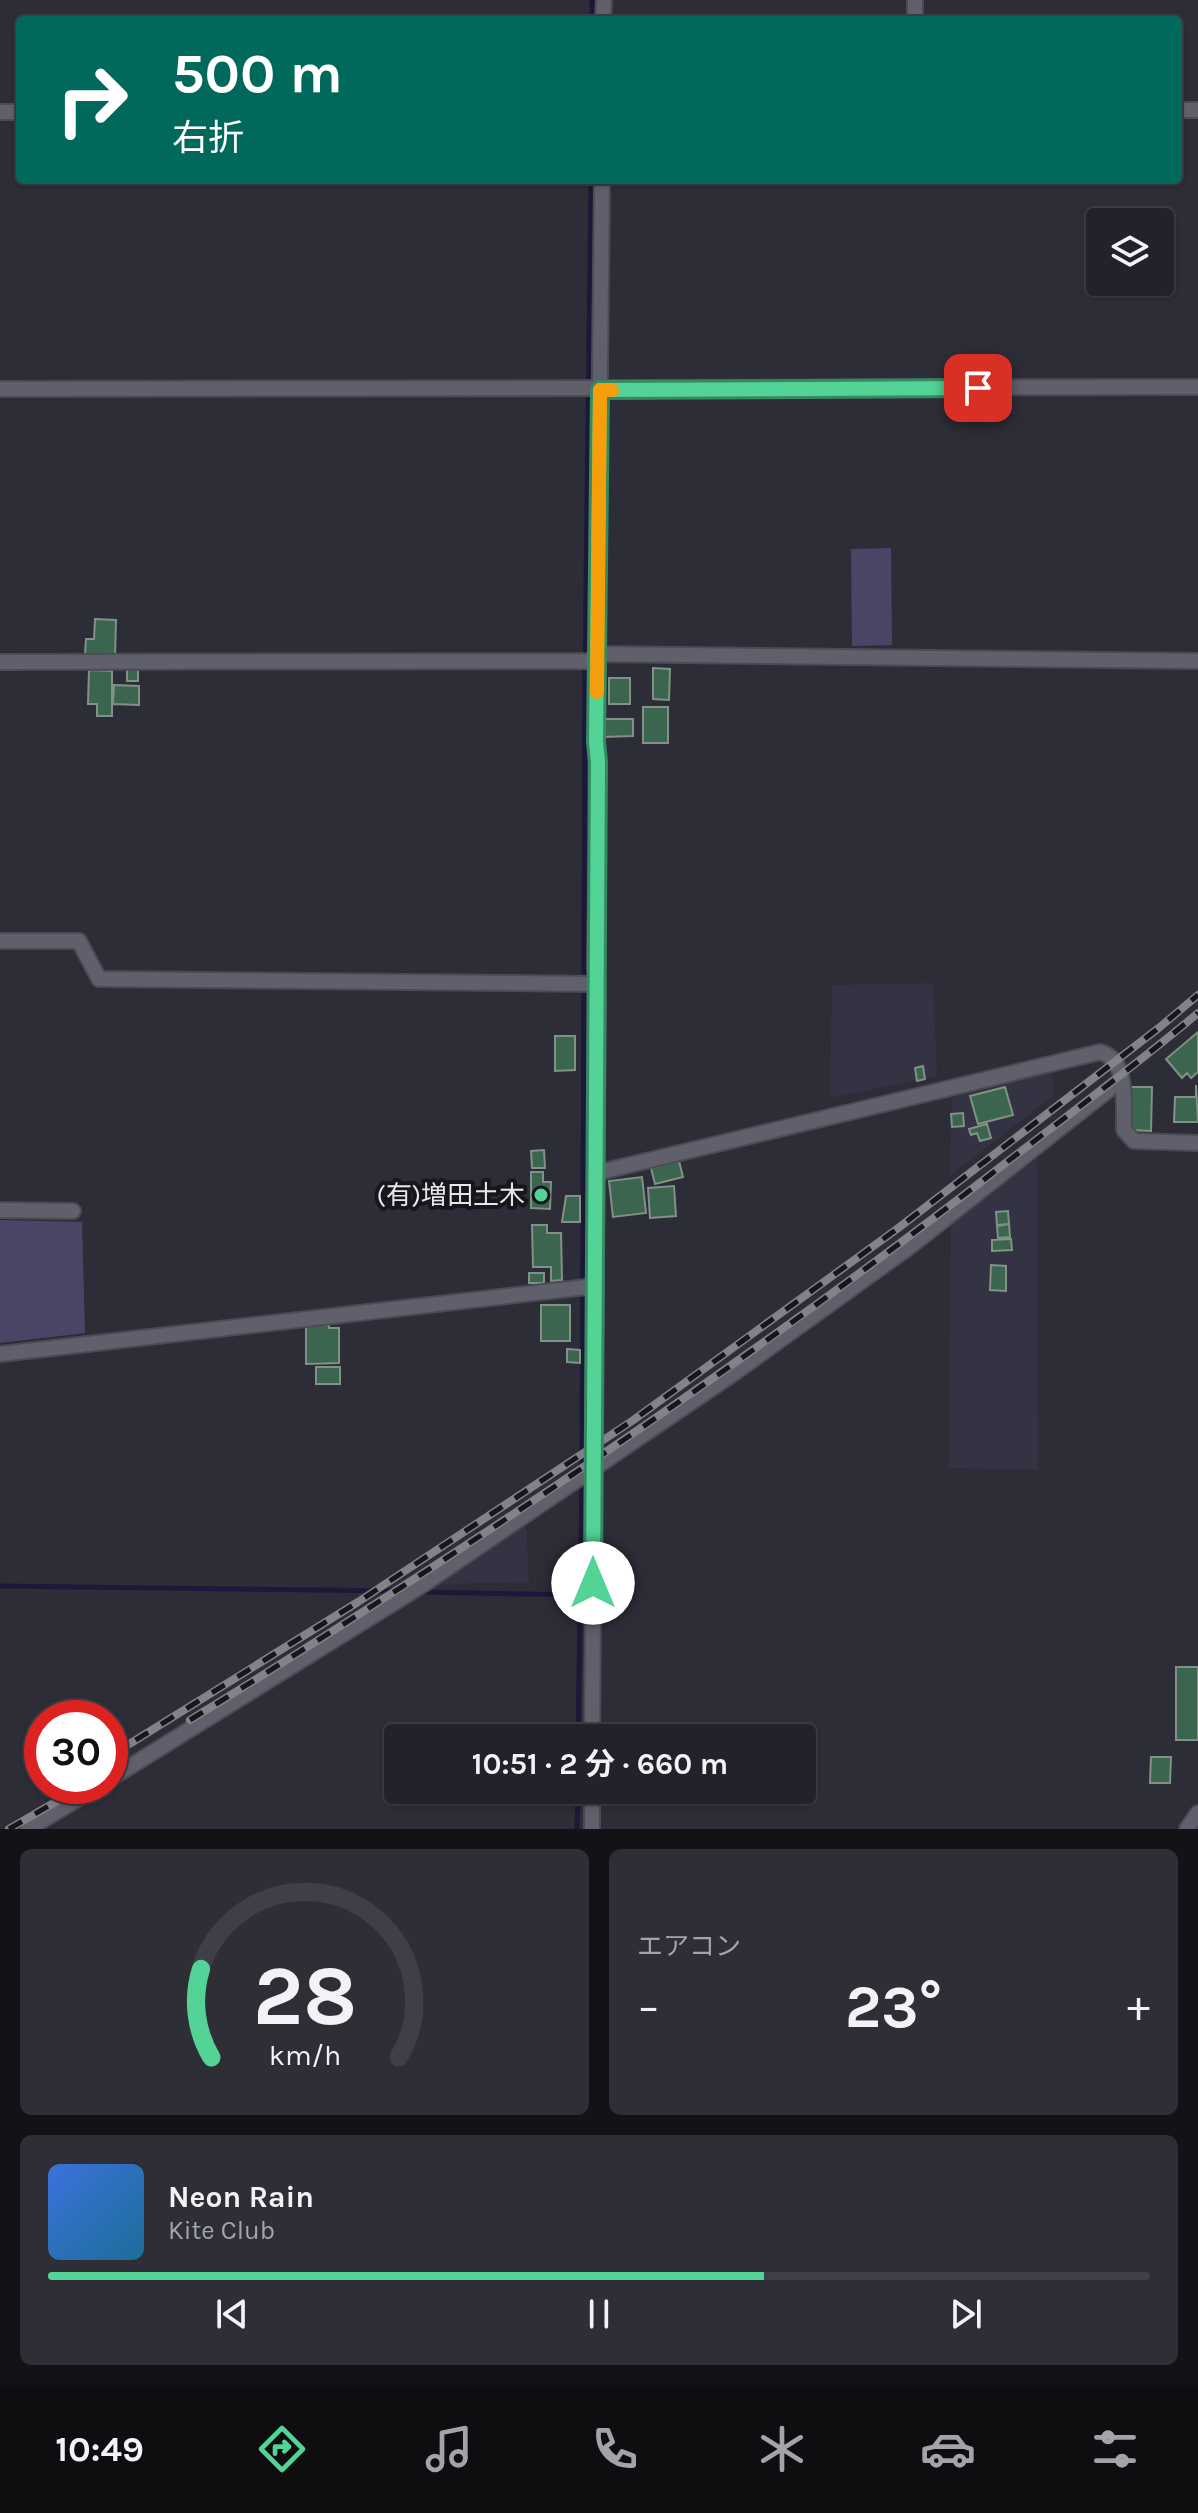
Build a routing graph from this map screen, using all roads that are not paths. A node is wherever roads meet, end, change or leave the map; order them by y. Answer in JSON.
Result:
{"nodes":[{"id":1,"x":602,"y":184,"type":"edge"},
{"id":2,"x":1198,"y":387,"type":"edge"},
{"id":3,"x":0,"y":389,"type":"edge"},
{"id":4,"x":593,"y":389,"type":"junction"},
{"id":5,"x":592,"y":659,"type":"junction"},
{"id":6,"x":1198,"y":661,"type":"edge"},
{"id":7,"x":0,"y":662,"type":"edge"},
{"id":8,"x":0,"y":941,"type":"edge"},
{"id":9,"x":595,"y":984,"type":"junction"},
{"id":10,"x":1121,"y":1080,"type":"junction"},
{"id":11,"x":1198,"y":1143,"type":"edge"},
{"id":12,"x":596,"y":1173,"type":"junction"},
{"id":13,"x":0,"y":1210,"type":"edge"},
{"id":14,"x":73,"y":1211,"type":"dead end"},
{"id":15,"x":588,"y":1286,"type":"junction"},
{"id":16,"x":0,"y":1354,"type":"edge"},
{"id":17,"x":592,"y":1469,"type":"junction"},
{"id":18,"x":592,"y":1724,"type":"edge"},
{"id":19,"x":128,"y":1768,"type":"edge"},
{"id":20,"x":69,"y":1804,"type":"edge"},
{"id":21,"x":592,"y":1804,"type":"edge"},
{"id":22,"x":1198,"y":1813,"type":"edge"},
{"id":23,"x":28,"y":1829,"type":"edge"},
{"id":24,"x":592,"y":1829,"type":"edge"},
{"id":25,"x":1187,"y":1829,"type":"edge"}],
"edges":[{"from":1,"to":4,"type":"street"},
{"from":2,"to":4,"type":"street"},
{"from":3,"to":4,"type":"street"},
{"from":4,"to":5,"type":"street"},
{"from":5,"to":6,"type":"street"},
{"from":5,"to":7,"type":"street"},
{"from":5,"to":9,"type":"street"},
{"from":8,"to":9,"type":"street"},
{"from":9,"to":12,"type":"street"},
{"from":10,"to":11,"type":"street"},
{"from":10,"to":12,"type":"street"},
{"from":10,"to":17,"type":"street"},
{"from":12,"to":15,"type":"street"},
{"from":13,"to":14,"type":"street"},
{"from":15,"to":16,"type":"street"},
{"from":15,"to":17,"type":"street"},
{"from":17,"to":18,"type":"street"},
{"from":17,"to":19,"type":"street"},
{"from":20,"to":23,"type":"street"},
{"from":21,"to":24,"type":"street"},
{"from":22,"to":25,"type":"street"}]}
